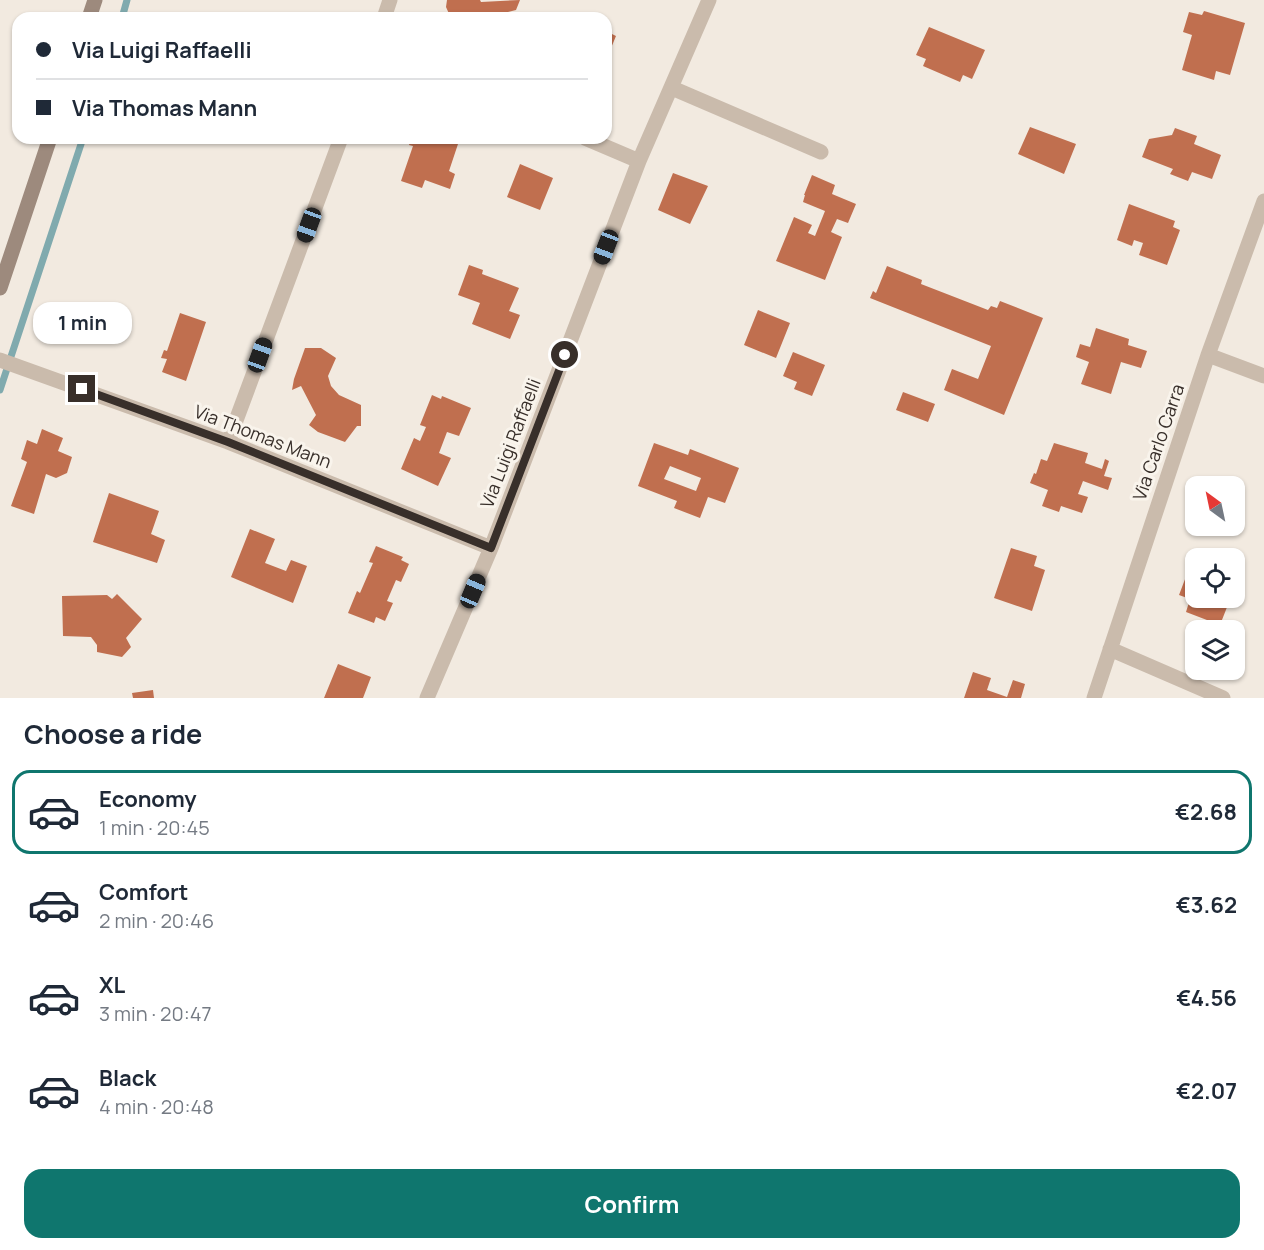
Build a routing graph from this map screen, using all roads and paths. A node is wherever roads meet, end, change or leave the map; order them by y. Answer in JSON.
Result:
{"nodes":[{"id":1,"x":709,"y":0,"type":"edge"},
{"id":2,"x":672,"y":88,"type":"junction"},
{"id":3,"x":48,"y":144,"type":"edge"},
{"id":4,"x":339,"y":144,"type":"edge"},
{"id":5,"x":599,"y":144,"type":"edge"},
{"id":6,"x":821,"y":152,"type":"dead end"},
{"id":7,"x":639,"y":161,"type":"junction"},
{"id":8,"x":1264,"y":201,"type":"edge"},
{"id":9,"x":0,"y":288,"type":"edge"},
{"id":10,"x":1208,"y":355,"type":"junction"},
{"id":11,"x":0,"y":360,"type":"edge"},
{"id":12,"x":1264,"y":376,"type":"edge"},
{"id":13,"x":228,"y":442,"type":"junction"},
{"id":14,"x":491,"y":548,"type":"junction"},
{"id":15,"x":1110,"y":650,"type":"junction"},
{"id":16,"x":427,"y":698,"type":"edge"},
{"id":17,"x":1094,"y":698,"type":"edge"},
{"id":18,"x":1223,"y":698,"type":"edge"}],
"edges":[{"from":1,"to":2,"type":"street","name":"Via Luigi Raffaelli"},
{"from":2,"to":6,"type":"street"},
{"from":2,"to":7,"type":"street","name":"Via Luigi Raffaelli"},
{"from":3,"to":9,"type":"street"},
{"from":4,"to":13,"type":"street"},
{"from":5,"to":7,"type":"street"},
{"from":7,"to":14,"type":"street","name":"Via Luigi Raffaelli"},
{"from":8,"to":10,"type":"street","name":"Via Carlo Carra"},
{"from":10,"to":12,"type":"street"},
{"from":10,"to":15,"type":"street","name":"Via Carlo Carra"},
{"from":11,"to":13,"type":"street","name":"Via Thomas Mann"},
{"from":13,"to":14,"type":"street","name":"Via Thomas Mann"},
{"from":14,"to":16,"type":"street","name":"Via Luigi Raffaelli"},
{"from":15,"to":17,"type":"street","name":"Via Carlo Carra"},
{"from":15,"to":18,"type":"street"}]}
